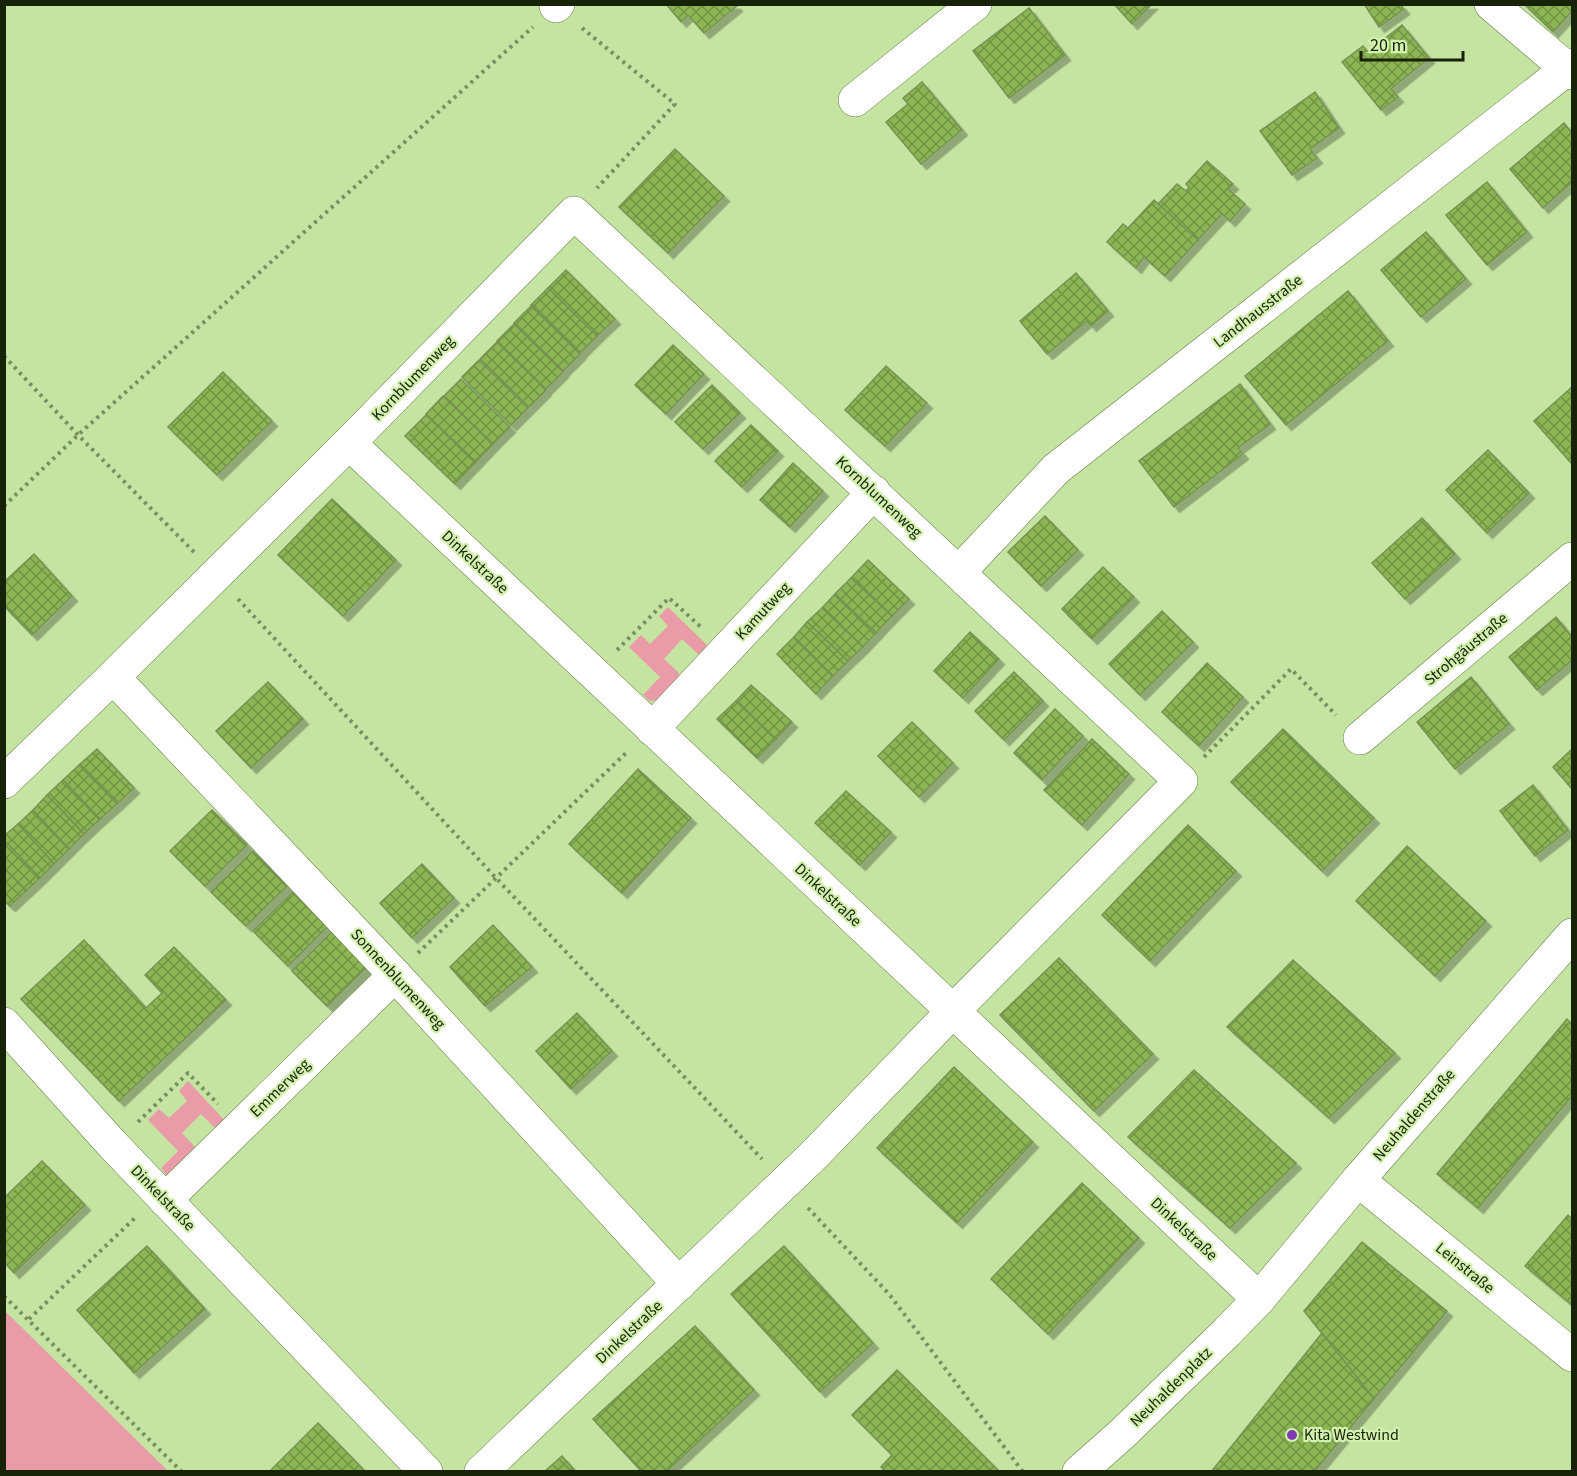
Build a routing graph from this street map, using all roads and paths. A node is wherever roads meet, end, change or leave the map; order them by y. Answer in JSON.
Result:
{"nodes":[{"id":1,"x":975,"y":4,"type":"edge"},
{"id":2,"x":1491,"y":4,"type":"edge"},
{"id":3,"x":557,"y":5,"type":"edge"},
{"id":4,"x":1571,"y":69,"type":"edge"},
{"id":5,"x":855,"y":100,"type":"dead end"},
{"id":6,"x":574,"y":213,"type":"junction"},
{"id":7,"x":4,"y":357,"type":"edge"},
{"id":8,"x":78,"y":435,"type":"junction"},
{"id":9,"x":349,"y":443,"type":"junction"},
{"id":10,"x":874,"y":492,"type":"junction"},
{"id":11,"x":4,"y":506,"type":"edge"},
{"id":12,"x":1572,"y":559,"type":"edge"},
{"id":13,"x":959,"y":572,"type":"junction"},
{"id":14,"x":216,"y":575,"type":"junction"},
{"id":15,"x":725,"y":651,"type":"junction"},
{"id":16,"x":594,"y":674,"type":"junction"},
{"id":17,"x":113,"y":677,"type":"junction"},
{"id":18,"x":652,"y":729,"type":"junction"},
{"id":19,"x":1359,"y":738,"type":"joint"},
{"id":20,"x":1180,"y":781,"type":"junction"},
{"id":21,"x":4,"y":782,"type":"edge"},
{"id":22,"x":496,"y":878,"type":"junction"},
{"id":23,"x":1571,"y":937,"type":"edge"},
{"id":24,"x":394,"y":975,"type":"junction"},
{"id":25,"x":952,"y":1012,"type":"junction"},
{"id":26,"x":4,"y":1024,"type":"edge"},
{"id":27,"x":240,"y":1126,"type":"junction"},
{"id":28,"x":113,"y":1145,"type":"junction"},
{"id":29,"x":1358,"y":1180,"type":"junction"},
{"id":30,"x":785,"y":1183,"type":"junction"},
{"id":31,"x":165,"y":1200,"type":"junction"},
{"id":32,"x":679,"y":1284,"type":"junction"},
{"id":33,"x":4,"y":1296,"type":"edge"},
{"id":34,"x":1259,"y":1299,"type":"junction"},
{"id":35,"x":29,"y":1319,"type":"junction"},
{"id":36,"x":1572,"y":1355,"type":"edge"},
{"id":37,"x":182,"y":1472,"type":"edge"},
{"id":38,"x":426,"y":1472,"type":"edge"},
{"id":39,"x":481,"y":1472,"type":"edge"},
{"id":40,"x":1023,"y":1472,"type":"edge"},
{"id":41,"x":1079,"y":1472,"type":"edge"}],
"edges":[{"from":1,"to":5,"type":"street"},
{"from":2,"to":4,"type":"street"},
{"from":3,"to":6,"type":"path"},
{"from":3,"to":8,"type":"path"},
{"from":4,"to":13,"type":"street","name":"Landhausstraße"},
{"from":6,"to":9,"type":"street","name":"Kornblumenweg"},
{"from":6,"to":10,"type":"street","name":"Kornblumenweg"},
{"from":7,"to":8,"type":"path"},
{"from":8,"to":11,"type":"path"},
{"from":8,"to":14,"type":"path"},
{"from":9,"to":14,"type":"street"},
{"from":9,"to":16,"type":"street","name":"Dinkelstraße"},
{"from":10,"to":13,"type":"street","name":"Kornblumenweg"},
{"from":10,"to":15,"type":"street","name":"Kamutweg"},
{"from":12,"to":19,"type":"street","name":"Strohgäustraße"},
{"from":13,"to":20,"type":"street","name":"Kornblumenweg"},
{"from":14,"to":17,"type":"street"},
{"from":14,"to":22,"type":"path"},
{"from":15,"to":16,"type":"path"},
{"from":15,"to":18,"type":"street","name":"Kamutweg"},
{"from":16,"to":18,"type":"street","name":"Dinkelstraße"},
{"from":17,"to":21,"type":"street"},
{"from":17,"to":24,"type":"street","name":"Sonnenblumenweg"},
{"from":18,"to":22,"type":"path"},
{"from":18,"to":25,"type":"street","name":"Dinkelstraße"},
{"from":19,"to":20,"type":"path"},
{"from":20,"to":25,"type":"street"},
{"from":22,"to":24,"type":"path"},
{"from":22,"to":30,"type":"path"},
{"from":23,"to":29,"type":"street","name":"Neuhaldenstraße"},
{"from":24,"to":27,"type":"street","name":"Emmerweg"},
{"from":24,"to":32,"type":"street","name":"Sonnenblumenweg"},
{"from":25,"to":30,"type":"street","name":"Dinkelstraße"},
{"from":25,"to":34,"type":"street","name":"Dinkelstraße"},
{"from":26,"to":28,"type":"street","name":"Dinkelstraße"},
{"from":27,"to":28,"type":"path"},
{"from":27,"to":31,"type":"street","name":"Emmerweg"},
{"from":28,"to":31,"type":"street","name":"Dinkelstraße"},
{"from":29,"to":34,"type":"street","name":"Neuhaldenstraße"},
{"from":29,"to":36,"type":"street","name":"Leinstraße"},
{"from":30,"to":32,"type":"street","name":"Dinkelstraße"},
{"from":30,"to":40,"type":"path"},
{"from":31,"to":35,"type":"path"},
{"from":31,"to":38,"type":"street","name":"Dinkelstraße"},
{"from":32,"to":39,"type":"street","name":"Dinkelstraße"},
{"from":33,"to":35,"type":"path"},
{"from":34,"to":41,"type":"street","name":"Neuhaldenplatz"},
{"from":35,"to":37,"type":"path"}]}
